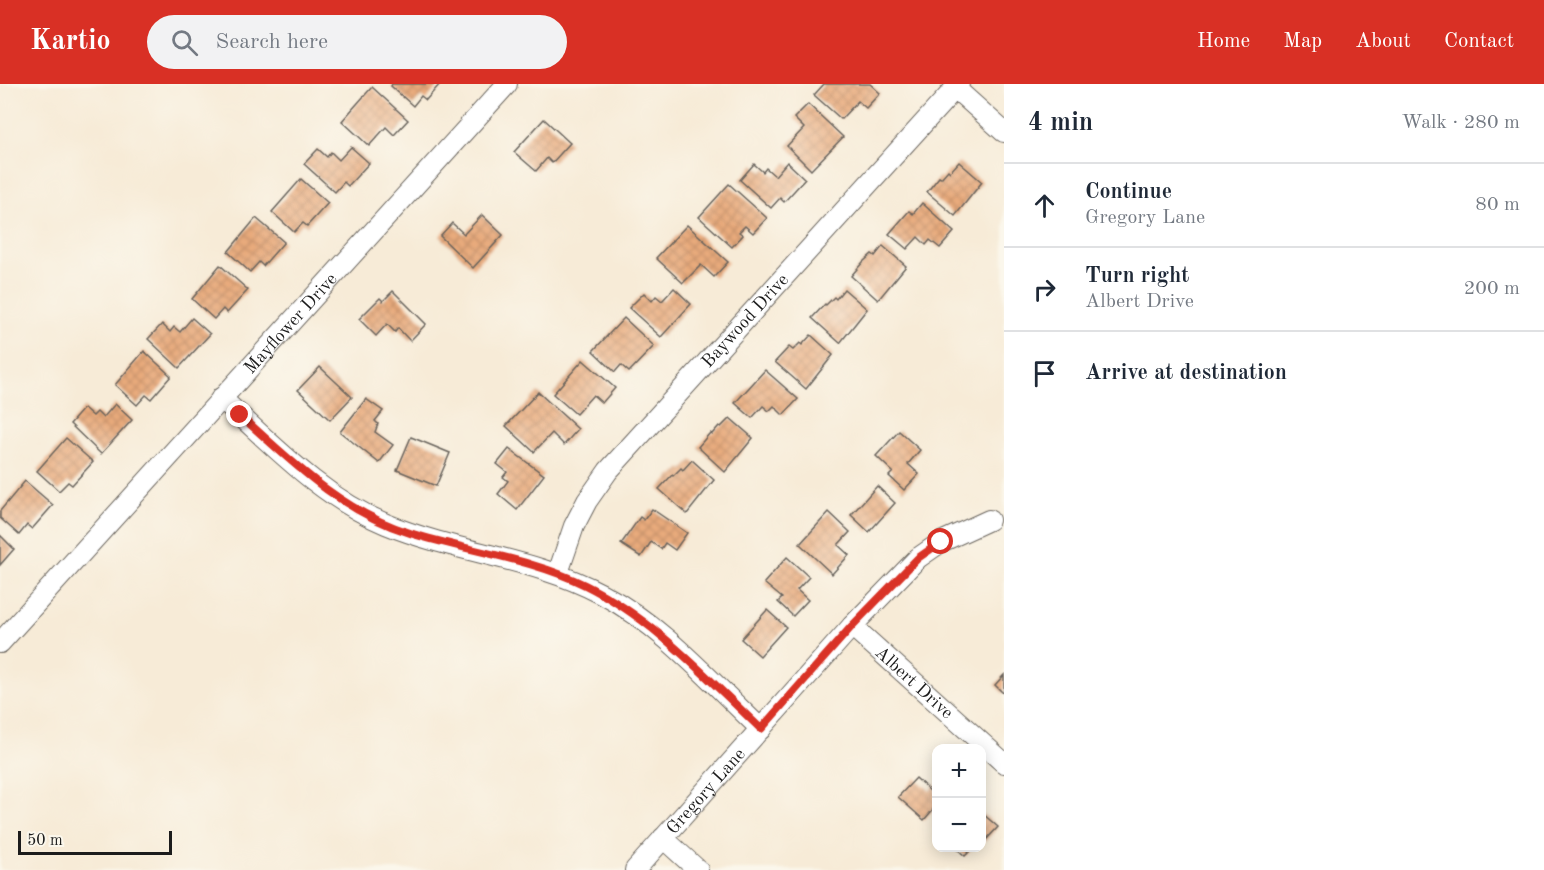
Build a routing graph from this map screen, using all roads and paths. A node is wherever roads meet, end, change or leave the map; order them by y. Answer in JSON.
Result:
{"nodes":[{"id":1,"x":507,"y":84,"type":"edge"},
{"id":2,"x":957,"y":86,"type":"edge"},
{"id":3,"x":1004,"y":132,"type":"edge"},
{"id":4,"x":220,"y":398,"type":"junction"},
{"id":5,"x":989,"y":520,"type":"dead end"},
{"id":6,"x":558,"y":573,"type":"junction"},
{"id":7,"x":852,"y":626,"type":"junction"},
{"id":8,"x":0,"y":643,"type":"edge"},
{"id":9,"x":761,"y":729,"type":"junction"},
{"id":10,"x":1004,"y":763,"type":"edge"},
{"id":11,"x":663,"y":838,"type":"junction"},
{"id":12,"x":635,"y":870,"type":"edge"},
{"id":13,"x":698,"y":870,"type":"edge"}],
"edges":[{"from":1,"to":4,"type":"street","name":"Mayflower Drive"},
{"from":2,"to":3,"type":"street"},
{"from":2,"to":6,"type":"street","name":"Baywood Drive"},
{"from":4,"to":6,"type":"street"},
{"from":4,"to":8,"type":"street","name":"Mayflower Drive"},
{"from":5,"to":7,"type":"street","name":"Gregory Lane"},
{"from":6,"to":9,"type":"street"},
{"from":7,"to":9,"type":"street","name":"Gregory Lane"},
{"from":7,"to":10,"type":"street","name":"Albert Drive"},
{"from":9,"to":11,"type":"street","name":"Gregory Lane"},
{"from":11,"to":12,"type":"street","name":"Gregory Lane"},
{"from":11,"to":13,"type":"street"}]}
